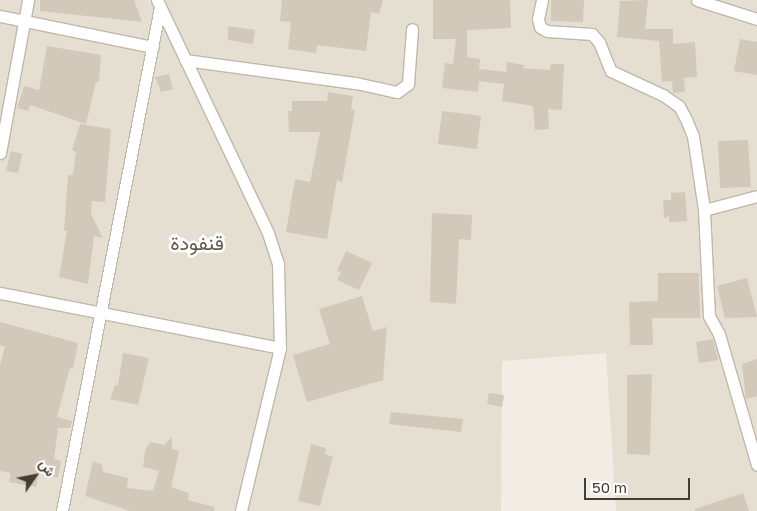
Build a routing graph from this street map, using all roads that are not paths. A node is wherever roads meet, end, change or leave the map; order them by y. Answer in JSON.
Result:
{"nodes":[{"id":1,"x":28,"y":0,"type":"edge"},
{"id":2,"x":542,"y":0,"type":"edge"},
{"id":3,"x":697,"y":0,"type":"edge"},
{"id":4,"x":158,"y":3,"type":"edge"},
{"id":5,"x":0,"y":16,"type":"edge"},
{"id":6,"x":25,"y":19,"type":"junction"},
{"id":7,"x":757,"y":19,"type":"edge"},
{"id":8,"x":412,"y":29,"type":"dead end"},
{"id":9,"x":153,"y":47,"type":"junction"},
{"id":10,"x":185,"y":60,"type":"junction"},
{"id":11,"x":0,"y":153,"type":"edge"},
{"id":12,"x":757,"y":196,"type":"edge"},
{"id":13,"x":704,"y":210,"type":"junction"},
{"id":14,"x":0,"y":293,"type":"edge"},
{"id":15,"x":98,"y":313,"type":"junction"},
{"id":16,"x":280,"y":348,"type":"junction"},
{"id":17,"x":757,"y":465,"type":"edge"},
{"id":18,"x":62,"y":511,"type":"edge"},
{"id":19,"x":241,"y":511,"type":"edge"}],
"edges":[{"from":1,"to":6,"type":"street"},
{"from":2,"to":13,"type":"street"},
{"from":3,"to":7,"type":"street"},
{"from":4,"to":9,"type":"street"},
{"from":4,"to":10,"type":"street"},
{"from":5,"to":6,"type":"street"},
{"from":6,"to":9,"type":"street"},
{"from":6,"to":11,"type":"street"},
{"from":8,"to":10,"type":"street"},
{"from":9,"to":15,"type":"street"},
{"from":10,"to":16,"type":"street"},
{"from":12,"to":13,"type":"street"},
{"from":13,"to":17,"type":"street"},
{"from":14,"to":15,"type":"street"},
{"from":15,"to":16,"type":"street"},
{"from":15,"to":18,"type":"street"},
{"from":16,"to":19,"type":"street"}]}
